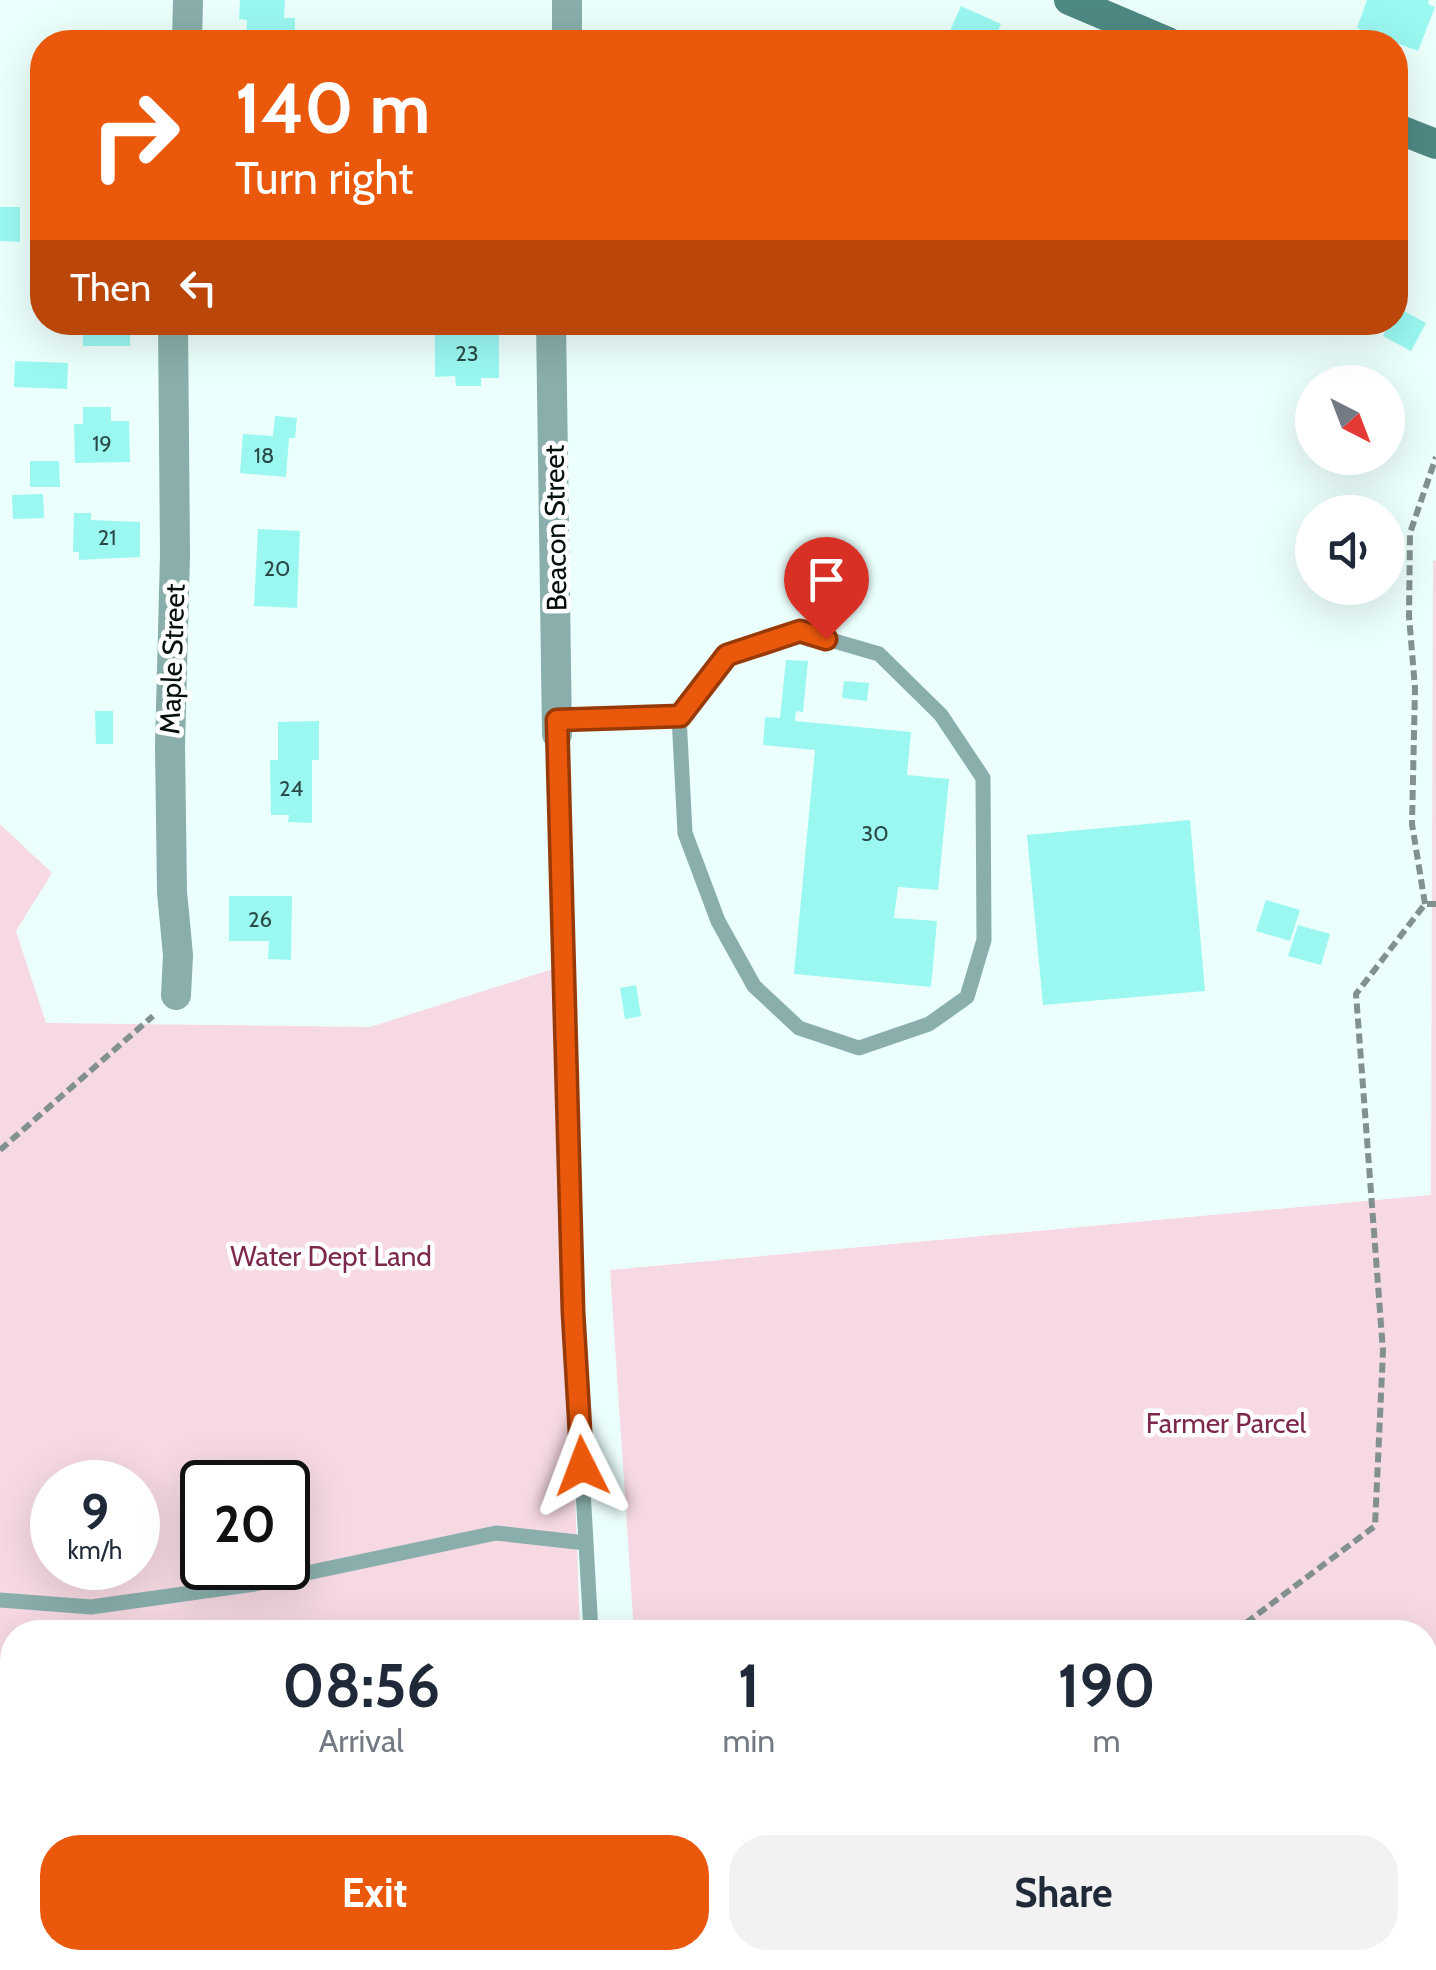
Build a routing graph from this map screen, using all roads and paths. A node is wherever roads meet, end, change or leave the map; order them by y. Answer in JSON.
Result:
{"nodes":[{"id":1,"x":188,"y":0,"type":"edge"},
{"id":2,"x":566,"y":0,"type":"edge"},
{"id":3,"x":1069,"y":0,"type":"edge"},
{"id":4,"x":188,"y":30,"type":"edge"},
{"id":5,"x":567,"y":30,"type":"edge"},
{"id":6,"x":1140,"y":30,"type":"edge"},
{"id":7,"x":1408,"y":133,"type":"edge"},
{"id":8,"x":1436,"y":144,"type":"edge"},
{"id":9,"x":173,"y":335,"type":"edge"},
{"id":10,"x":551,"y":335,"type":"edge"},
{"id":11,"x":1436,"y":457,"type":"edge"},
{"id":12,"x":680,"y":716,"type":"junction"},
{"id":13,"x":557,"y":727,"type":"junction"},
{"id":14,"x":1426,"y":904,"type":"junction"},
{"id":15,"x":1436,"y":904,"type":"edge"},
{"id":16,"x":176,"y":994,"type":"joint"},
{"id":17,"x":0,"y":1150,"type":"edge"},
{"id":18,"x":586,"y":1543,"type":"junction"},
{"id":19,"x":0,"y":1600,"type":"edge"},
{"id":20,"x":590,"y":1620,"type":"edge"},
{"id":21,"x":1250,"y":1620,"type":"edge"}],
"edges":[{"from":1,"to":4,"type":"street"},
{"from":2,"to":5,"type":"street"},
{"from":3,"to":6,"type":"main road"},
{"from":7,"to":8,"type":"main road"},
{"from":9,"to":16,"type":"street","name":"Maple Street"},
{"from":10,"to":13,"type":"street","name":"Beacon Street"},
{"from":11,"to":14,"type":"path"},
{"from":12,"to":12,"type":"lane"},
{"from":12,"to":13,"type":"lane"},
{"from":13,"to":18,"type":"lane"},
{"from":14,"to":15,"type":"path"},
{"from":14,"to":21,"type":"path"},
{"from":16,"to":17,"type":"path"},
{"from":18,"to":19,"type":"lane"},
{"from":18,"to":20,"type":"lane"}]}
